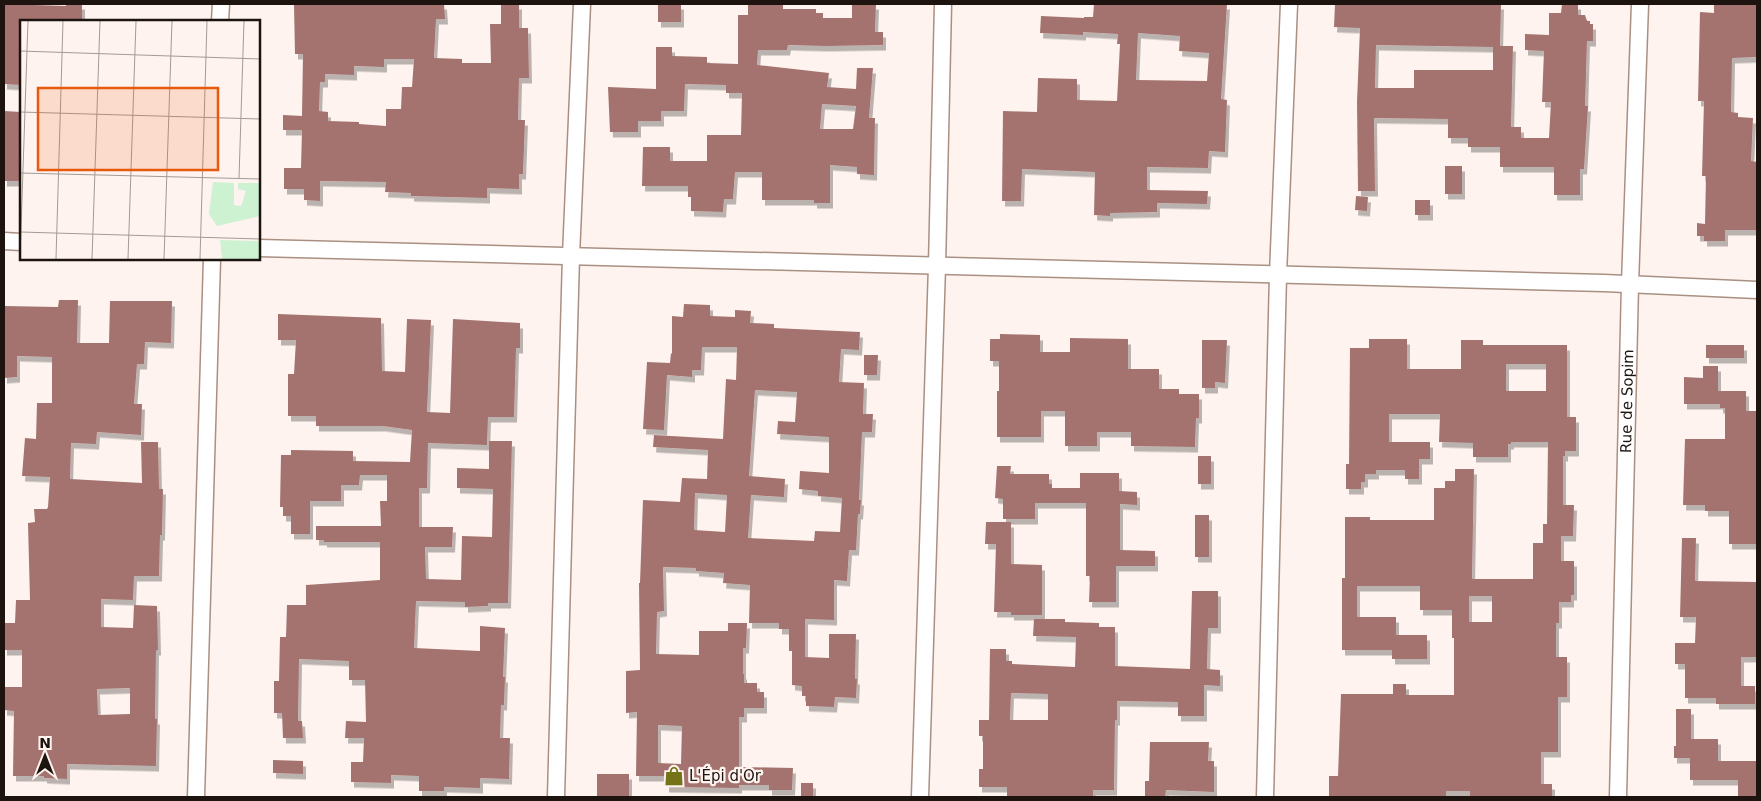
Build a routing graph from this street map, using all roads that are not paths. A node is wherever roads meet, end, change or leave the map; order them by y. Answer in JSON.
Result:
{"nodes":[{"id":1,"x":221,"y":4,"type":"edge"},
{"id":2,"x":582,"y":4,"type":"edge"},
{"id":3,"x":942,"y":4,"type":"edge"},
{"id":4,"x":1290,"y":4,"type":"edge"},
{"id":5,"x":1640,"y":4,"type":"edge"},
{"id":6,"x":220,"y":20,"type":"edge"},
{"id":7,"x":4,"y":241,"type":"edge"},
{"id":8,"x":20,"y":242,"type":"edge"},
{"id":9,"x":260,"y":248,"type":"edge"},
{"id":10,"x":571,"y":256,"type":"junction"},
{"id":11,"x":212,"y":260,"type":"edge"},
{"id":12,"x":937,"y":266,"type":"junction"},
{"id":13,"x":1278,"y":275,"type":"junction"},
{"id":14,"x":1630,"y":284,"type":"junction"},
{"id":15,"x":1757,"y":290,"type":"edge"},
{"id":16,"x":196,"y":797,"type":"edge"},
{"id":17,"x":556,"y":797,"type":"edge"},
{"id":18,"x":920,"y":797,"type":"edge"},
{"id":19,"x":1265,"y":797,"type":"edge"},
{"id":20,"x":1618,"y":797,"type":"edge"}],
"edges":[{"from":1,"to":6,"type":"street"},
{"from":2,"to":10,"type":"street"},
{"from":3,"to":12,"type":"street"},
{"from":4,"to":13,"type":"street"},
{"from":5,"to":14,"type":"street","name":"Rue de Sopim"},
{"from":7,"to":8,"type":"street"},
{"from":9,"to":10,"type":"street"},
{"from":10,"to":12,"type":"street"},
{"from":10,"to":17,"type":"street"},
{"from":11,"to":16,"type":"street"},
{"from":12,"to":13,"type":"street"},
{"from":12,"to":18,"type":"street"},
{"from":13,"to":14,"type":"street"},
{"from":13,"to":19,"type":"street"},
{"from":14,"to":15,"type":"street"},
{"from":14,"to":20,"type":"street","name":"Rue de Sopim"}]}
